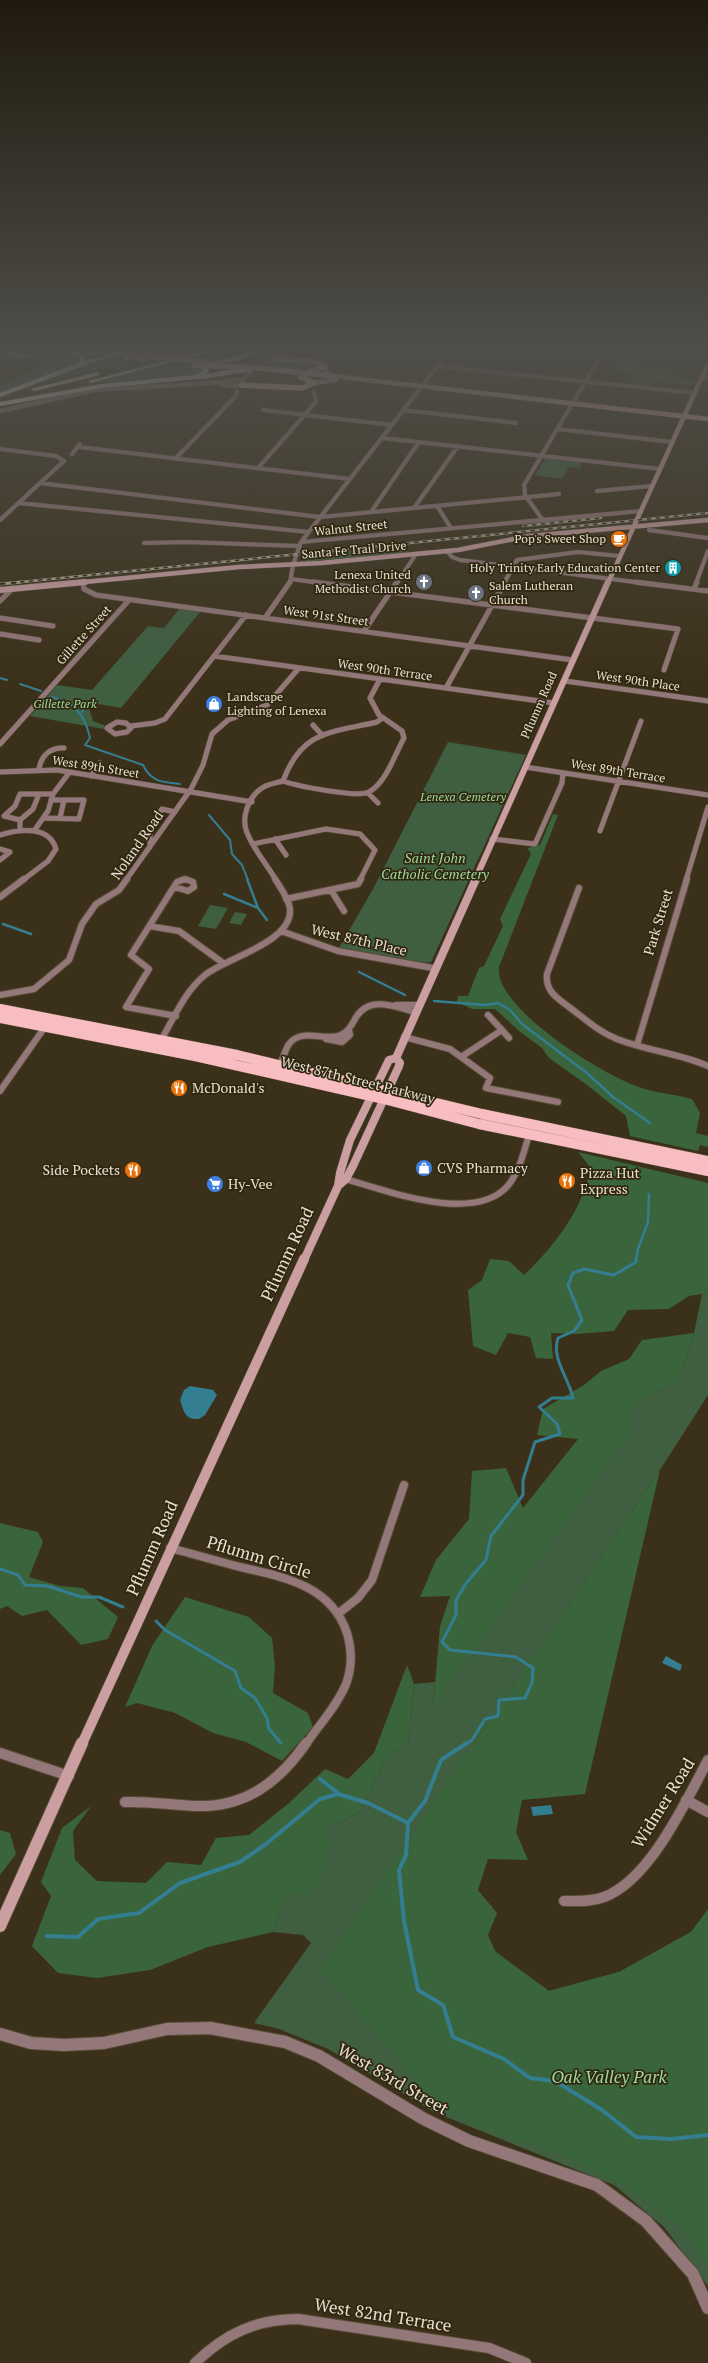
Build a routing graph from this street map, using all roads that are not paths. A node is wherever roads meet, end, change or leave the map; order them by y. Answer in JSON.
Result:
{"nodes":[{"id":1,"x":63,"y":460,"type":"edge"},
{"id":2,"x":187,"y":460,"type":"edge"},
{"id":3,"x":265,"y":460,"type":"edge"},
{"id":4,"x":365,"y":460,"type":"edge"},
{"id":5,"x":406,"y":460,"type":"edge"},
{"id":6,"x":448,"y":460,"type":"edge"},
{"id":7,"x":538,"y":460,"type":"edge"},
{"id":8,"x":580,"y":460,"type":"edge"},
{"id":9,"x":664,"y":460,"type":"edge"},
{"id":10,"x":258,"y":468,"type":"junction"},
{"id":11,"x":660,"y":469,"type":"junction"},
{"id":12,"x":350,"y":479,"type":"junction"},
{"id":13,"x":40,"y":483,"type":"junction"},
{"id":14,"x":652,"y":486,"type":"junction"},
{"id":15,"x":596,"y":491,"type":"dead end"},
{"id":16,"x":559,"y":494,"type":"dead end"},
{"id":17,"x":527,"y":498,"type":"junction"},
{"id":18,"x":19,"y":503,"type":"junction"},
{"id":19,"x":437,"y":506,"type":"junction"},
{"id":20,"x":414,"y":508,"type":"junction"},
{"id":21,"x":641,"y":510,"type":"junction"},
{"id":22,"x":371,"y":512,"type":"junction"},
{"id":23,"x":320,"y":517,"type":"junction"},
{"id":24,"x":0,"y":520,"type":"edge"},
{"id":25,"x":542,"y":520,"type":"junction"},
{"id":26,"x":708,"y":520,"type":"edge"},
{"id":27,"x":633,"y":526,"type":"junction"},
{"id":28,"x":451,"y":528,"type":"junction"},
{"id":29,"x":649,"y":530,"type":"dead end"},
{"id":30,"x":308,"y":532,"type":"junction"},
{"id":31,"x":708,"y":538,"type":"edge"},
{"id":32,"x":144,"y":543,"type":"dead end"},
{"id":33,"x":300,"y":544,"type":"junction"},
{"id":34,"x":447,"y":551,"type":"junction"},
{"id":35,"x":708,"y":551,"type":"edge"},
{"id":36,"x":416,"y":554,"type":"junction"},
{"id":37,"x":620,"y":556,"type":"junction"},
{"id":38,"x":293,"y":565,"type":"junction"},
{"id":39,"x":513,"y":567,"type":"junction"},
{"id":40,"x":291,"y":579,"type":"junction"},
{"id":41,"x":610,"y":579,"type":"junction"},
{"id":42,"x":83,"y":583,"type":"junction"},
{"id":43,"x":12,"y":589,"type":"junction"},
{"id":44,"x":694,"y":589,"type":"junction"},
{"id":45,"x":0,"y":590,"type":"edge"},
{"id":46,"x":392,"y":591,"type":"junction"},
{"id":47,"x":708,"y":591,"type":"edge"},
{"id":48,"x":129,"y":600,"type":"junction"},
{"id":49,"x":0,"y":601,"type":"edge"},
{"id":50,"x":492,"y":605,"type":"junction"},
{"id":51,"x":246,"y":615,"type":"junction"},
{"id":52,"x":0,"y":618,"type":"edge"},
{"id":53,"x":265,"y":618,"type":"junction"},
{"id":54,"x":591,"y":618,"type":"junction"},
{"id":55,"x":53,"y":626,"type":"dead end"},
{"id":56,"x":364,"y":631,"type":"junction"},
{"id":57,"x":0,"y":634,"type":"edge"},
{"id":58,"x":39,"y":640,"type":"dead end"},
{"id":59,"x":468,"y":645,"type":"junction"},
{"id":60,"x":214,"y":656,"type":"junction"},
{"id":61,"x":573,"y":660,"type":"junction"},
{"id":62,"x":299,"y":668,"type":"junction"},
{"id":63,"x":664,"y":670,"type":"dead end"},
{"id":64,"x":380,"y":679,"type":"junction"},
{"id":65,"x":565,"y":681,"type":"junction"},
{"id":66,"x":446,"y":688,"type":"junction"},
{"id":67,"x":708,"y":702,"type":"edge"},
{"id":68,"x":554,"y":703,"type":"junction"},
{"id":69,"x":382,"y":718,"type":"junction"},
{"id":70,"x":641,"y":721,"type":"dead end"},
{"id":71,"x":313,"y":725,"type":"dead end"},
{"id":72,"x":131,"y":726,"type":"dead end"},
{"id":73,"x":322,"y":735,"type":"junction"},
{"id":74,"x":0,"y":744,"type":"edge"},
{"id":75,"x":64,"y":748,"type":"dead end"},
{"id":76,"x":100,"y":763,"type":"dead end"},
{"id":77,"x":525,"y":768,"type":"junction"},
{"id":78,"x":39,"y":769,"type":"junction"},
{"id":79,"x":0,"y":772,"type":"edge"},
{"id":80,"x":69,"y":772,"type":"junction"},
{"id":81,"x":564,"y":773,"type":"junction"},
{"id":82,"x":91,"y":776,"type":"junction"},
{"id":83,"x":283,"y":781,"type":"junction"},
{"id":84,"x":618,"y":782,"type":"junction"},
{"id":85,"x":189,"y":792,"type":"junction"},
{"id":86,"x":368,"y":793,"type":"junction"},
{"id":87,"x":39,"y":794,"type":"junction"},
{"id":88,"x":708,"y":795,"type":"edge"},
{"id":89,"x":52,"y":797,"type":"junction"},
{"id":90,"x":64,"y":800,"type":"junction"},
{"id":91,"x":252,"y":802,"type":"junction"},
{"id":92,"x":378,"y":804,"type":"dead end"},
{"id":93,"x":708,"y":807,"type":"edge"},
{"id":94,"x":175,"y":812,"type":"junction"},
{"id":95,"x":44,"y":818,"type":"junction"},
{"id":96,"x":60,"y":818,"type":"junction"},
{"id":97,"x":20,"y":820,"type":"junction"},
{"id":98,"x":20,"y":830,"type":"junction"},
{"id":99,"x":34,"y":831,"type":"junction"},
{"id":100,"x":600,"y":831,"type":"dead end"},
{"id":101,"x":0,"y":835,"type":"edge"},
{"id":102,"x":275,"y":839,"type":"junction"},
{"id":103,"x":492,"y":839,"type":"junction"},
{"id":104,"x":253,"y":844,"type":"junction"},
{"id":105,"x":150,"y":847,"type":"junction"},
{"id":106,"x":0,"y":849,"type":"edge"},
{"id":107,"x":286,"y":855,"type":"dead end"},
{"id":108,"x":0,"y":860,"type":"edge"},
{"id":109,"x":175,"y":887,"type":"dead end"},
{"id":110,"x":579,"y":888,"type":"dead end"},
{"id":111,"x":331,"y":890,"type":"junction"},
{"id":112,"x":0,"y":897,"type":"edge"},
{"id":113,"x":286,"y":899,"type":"junction"},
{"id":114,"x":344,"y":911,"type":"dead end"},
{"id":115,"x":149,"y":926,"type":"junction"},
{"id":116,"x":281,"y":931,"type":"junction"},
{"id":117,"x":223,"y":963,"type":"junction"},
{"id":118,"x":433,"y":968,"type":"junction"},
{"id":119,"x":0,"y":995,"type":"edge"},
{"id":120,"x":416,"y":1008,"type":"junction"},
{"id":121,"x":0,"y":1009,"type":"edge"},
{"id":122,"x":488,"y":1015,"type":"dead end"},
{"id":123,"x":176,"y":1016,"type":"junction"},
{"id":124,"x":0,"y":1018,"type":"edge"},
{"id":125,"x":51,"y":1019,"type":"junction"},
{"id":126,"x":45,"y":1027,"type":"junction"},
{"id":127,"x":502,"y":1030,"type":"junction"},
{"id":128,"x":404,"y":1037,"type":"junction"},
{"id":129,"x":509,"y":1038,"type":"dead end"},
{"id":130,"x":161,"y":1040,"type":"junction"},
{"id":131,"x":637,"y":1045,"type":"junction"},
{"id":132,"x":461,"y":1056,"type":"junction"},
{"id":133,"x":396,"y":1058,"type":"junction"},
{"id":134,"x":279,"y":1066,"type":"junction"},
{"id":135,"x":708,"y":1066,"type":"edge"},
{"id":136,"x":0,"y":1091,"type":"edge"},
{"id":137,"x":373,"y":1092,"type":"junction"},
{"id":138,"x":386,"y":1095,"type":"junction"},
{"id":139,"x":558,"y":1102,"type":"dead end"},
{"id":140,"x":529,"y":1135,"type":"junction"},
{"id":141,"x":620,"y":1143,"type":"junction"},
{"id":142,"x":708,"y":1161,"type":"edge"},
{"id":143,"x":708,"y":1171,"type":"edge"},
{"id":144,"x":346,"y":1179,"type":"junction"},
{"id":145,"x":338,"y":1182,"type":"junction"},
{"id":146,"x":404,"y":1485,"type":"dead end"},
{"id":147,"x":170,"y":1548,"type":"junction"},
{"id":148,"x":339,"y":1614,"type":"junction"},
{"id":149,"x":0,"y":1753,"type":"edge"},
{"id":150,"x":708,"y":1760,"type":"edge"},
{"id":151,"x":69,"y":1776,"type":"junction"},
{"id":152,"x":686,"y":1800,"type":"junction"},
{"id":153,"x":125,"y":1802,"type":"dead end"},
{"id":154,"x":708,"y":1812,"type":"edge"},
{"id":155,"x":564,"y":1901,"type":"dead end"},
{"id":156,"x":0,"y":1926,"type":"edge"},
{"id":157,"x":0,"y":2034,"type":"edge"},
{"id":158,"x":708,"y":2308,"type":"edge"},
{"id":159,"x":196,"y":2363,"type":"edge"},
{"id":160,"x":526,"y":2363,"type":"edge"}],
"edges":[{"from":1,"to":13,"type":"street"},
{"from":2,"to":10,"type":"street"},
{"from":3,"to":10,"type":"street"},
{"from":4,"to":12,"type":"street"},
{"from":5,"to":22,"type":"street"},
{"from":6,"to":20,"type":"street"},
{"from":7,"to":17,"type":"street"},
{"from":8,"to":11,"type":"street"},
{"from":9,"to":11,"type":"main road","name":"Pflumm Road"},
{"from":10,"to":12,"type":"street"},
{"from":11,"to":14,"type":"main road","name":"Pflumm Road"},
{"from":12,"to":23,"type":"street"},
{"from":13,"to":18,"type":"street"},
{"from":13,"to":23,"type":"street"},
{"from":14,"to":15,"type":"street"},
{"from":14,"to":21,"type":"main road","name":"Pflumm Road"},
{"from":16,"to":17,"type":"street"},
{"from":17,"to":19,"type":"street"},
{"from":17,"to":25,"type":"street"},
{"from":18,"to":24,"type":"street"},
{"from":18,"to":30,"type":"street"},
{"from":19,"to":20,"type":"street"},
{"from":19,"to":28,"type":"street"},
{"from":20,"to":22,"type":"street"},
{"from":21,"to":25,"type":"street","name":"Walnut Street"},
{"from":21,"to":27,"type":"main road","name":"Pflumm Road"},
{"from":22,"to":23,"type":"street"},
{"from":23,"to":30,"type":"street"},
{"from":25,"to":28,"type":"street","name":"Walnut Street"},
{"from":26,"to":27,"type":"main road","name":"Santa Fe Trail Drive"},
{"from":27,"to":34,"type":"main road","name":"Santa Fe Trail Drive"},
{"from":27,"to":37,"type":"main road","name":"Pflumm Road"},
{"from":28,"to":33,"type":"street","name":"Walnut Street"},
{"from":29,"to":31,"type":"street"},
{"from":30,"to":33,"type":"street"},
{"from":32,"to":33,"type":"street","name":"Walnut Street"},
{"from":33,"to":38,"type":"street"},
{"from":34,"to":36,"type":"main road","name":"Santa Fe Trail Drive"},
{"from":34,"to":39,"type":"street"},
{"from":35,"to":44,"type":"street"},
{"from":36,"to":38,"type":"main road","name":"Santa Fe Trail Drive"},
{"from":36,"to":46,"type":"street"},
{"from":37,"to":39,"type":"street"},
{"from":37,"to":41,"type":"main road","name":"Pflumm Road"},
{"from":38,"to":40,"type":"street"},
{"from":38,"to":42,"type":"main road","name":"Santa Fe Trail Drive"},
{"from":39,"to":41,"type":"street"},
{"from":39,"to":50,"type":"street"},
{"from":40,"to":46,"type":"street"},
{"from":40,"to":53,"type":"street"},
{"from":41,"to":44,"type":"street"},
{"from":41,"to":54,"type":"main road","name":"Pflumm Road"},
{"from":42,"to":43,"type":"main road","name":"Santa Fe Trail Drive"},
{"from":42,"to":48,"type":"street","name":"West 91st Street"},
{"from":43,"to":45,"type":"main road","name":"Santa Fe Trail Drive"},
{"from":43,"to":49,"type":"street"},
{"from":44,"to":47,"type":"street"},
{"from":46,"to":50,"type":"street"},
{"from":46,"to":56,"type":"street"},
{"from":48,"to":51,"type":"street","name":"West 91st Street"},
{"from":48,"to":74,"type":"street","name":"Gillette Street"},
{"from":50,"to":54,"type":"street"},
{"from":50,"to":59,"type":"street"},
{"from":51,"to":53,"type":"street","name":"West 91st Street"},
{"from":51,"to":60,"type":"street"},
{"from":52,"to":55,"type":"street"},
{"from":53,"to":56,"type":"street","name":"West 91st Street"},
{"from":54,"to":61,"type":"main road","name":"Pflumm Road"},
{"from":54,"to":63,"type":"street"},
{"from":56,"to":59,"type":"street","name":"West 91st Street"},
{"from":57,"to":58,"type":"street"},
{"from":59,"to":61,"type":"street","name":"West 91st Street"},
{"from":59,"to":66,"type":"street"},
{"from":60,"to":62,"type":"street","name":"West 90th Terrace"},
{"from":60,"to":72,"type":"street"},
{"from":61,"to":65,"type":"main road","name":"Pflumm Road"},
{"from":62,"to":64,"type":"street","name":"West 90th Terrace"},
{"from":62,"to":85,"type":"street","name":"Noland Road"},
{"from":64,"to":66,"type":"street","name":"West 90th Terrace"},
{"from":64,"to":69,"type":"street"},
{"from":65,"to":67,"type":"street","name":"West 90th Place"},
{"from":65,"to":68,"type":"main road","name":"Pflumm Road"},
{"from":66,"to":68,"type":"street","name":"West 90th Terrace"},
{"from":68,"to":77,"type":"main road","name":"Pflumm Road"},
{"from":69,"to":73,"type":"street"},
{"from":69,"to":86,"type":"street"},
{"from":70,"to":84,"type":"street"},
{"from":71,"to":73,"type":"street"},
{"from":73,"to":83,"type":"street"},
{"from":75,"to":78,"type":"street"},
{"from":76,"to":82,"type":"street"},
{"from":77,"to":81,"type":"street","name":"West 89th Terrace"},
{"from":77,"to":103,"type":"main road","name":"Pflumm Road"},
{"from":78,"to":79,"type":"street","name":"West 89th Street"},
{"from":78,"to":80,"type":"street","name":"West 89th Street"},
{"from":80,"to":82,"type":"street","name":"West 89th Street"},
{"from":80,"to":89,"type":"street"},
{"from":81,"to":84,"type":"street","name":"West 89th Terrace"},
{"from":81,"to":103,"type":"street"},
{"from":82,"to":85,"type":"street","name":"West 89th Street"},
{"from":83,"to":86,"type":"street"},
{"from":83,"to":91,"type":"street"},
{"from":84,"to":88,"type":"street","name":"West 89th Terrace"},
{"from":84,"to":100,"type":"street"},
{"from":85,"to":91,"type":"street","name":"West 89th Street"},
{"from":85,"to":94,"type":"street","name":"Noland Road"},
{"from":86,"to":92,"type":"street"},
{"from":87,"to":89,"type":"street"},
{"from":87,"to":97,"type":"street"},
{"from":87,"to":97,"type":"street"},
{"from":89,"to":90,"type":"street"},
{"from":89,"to":95,"type":"street"},
{"from":90,"to":96,"type":"street"},
{"from":90,"to":96,"type":"street"},
{"from":91,"to":104,"type":"street"},
{"from":93,"to":131,"type":"street","name":"Park Street"},
{"from":94,"to":105,"type":"street","name":"Noland Road"},
{"from":94,"to":105,"type":"street"},
{"from":95,"to":96,"type":"street"},
{"from":95,"to":99,"type":"street"},
{"from":97,"to":98,"type":"street"},
{"from":98,"to":99,"type":"street"},
{"from":98,"to":101,"type":"street"},
{"from":99,"to":112,"type":"street"},
{"from":102,"to":104,"type":"street"},
{"from":102,"to":107,"type":"street"},
{"from":102,"to":111,"type":"street"},
{"from":103,"to":118,"type":"main road","name":"Pflumm Road"},
{"from":104,"to":113,"type":"street"},
{"from":105,"to":119,"type":"street","name":"Noland Road"},
{"from":106,"to":108,"type":"street"},
{"from":109,"to":115,"type":"street"},
{"from":110,"to":131,"type":"street"},
{"from":111,"to":113,"type":"street"},
{"from":111,"to":114,"type":"street"},
{"from":113,"to":116,"type":"street"},
{"from":115,"to":117,"type":"street"},
{"from":115,"to":123,"type":"street"},
{"from":116,"to":117,"type":"street"},
{"from":116,"to":118,"type":"street","name":"West 87th Place"},
{"from":117,"to":123,"type":"street"},
{"from":118,"to":120,"type":"main road","name":"Pflumm Road"},
{"from":120,"to":128,"type":"main road","name":"Pflumm Road"},
{"from":120,"to":134,"type":"street"},
{"from":121,"to":125,"type":"main road","name":"West 87th Street Parkway"},
{"from":122,"to":127,"type":"street"},
{"from":123,"to":130,"type":"street"},
{"from":124,"to":126,"type":"main road","name":"West 87th Street Parkway"},
{"from":125,"to":126,"type":"street"},
{"from":125,"to":130,"type":"main road","name":"West 87th Street Parkway"},
{"from":126,"to":136,"type":"street"},
{"from":126,"to":137,"type":"main road","name":"West 87th Street Parkway"},
{"from":127,"to":129,"type":"street"},
{"from":127,"to":132,"type":"street"},
{"from":128,"to":132,"type":"street"},
{"from":128,"to":133,"type":"main road","name":"Pflumm Road"},
{"from":130,"to":134,"type":"main road","name":"West 87th Street Parkway"},
{"from":131,"to":135,"type":"street"},
{"from":132,"to":139,"type":"street"},
{"from":133,"to":137,"type":"main road"},
{"from":133,"to":138,"type":"main road"},
{"from":134,"to":137,"type":"main road","name":"West 87th Street Parkway"},
{"from":137,"to":138,"type":"main road","name":"West 87th Street Parkway"},
{"from":137,"to":145,"type":"main road"},
{"from":138,"to":140,"type":"main road","name":"West 87th Street Parkway"},
{"from":138,"to":141,"type":"main road","name":"West 87th Street Parkway"},
{"from":138,"to":144,"type":"main road"},
{"from":140,"to":141,"type":"main road"},
{"from":140,"to":143,"type":"main road","name":"West 87th Street Parkway"},
{"from":140,"to":144,"type":"street"},
{"from":141,"to":142,"type":"main road","name":"West 87th Street Parkway"},
{"from":144,"to":145,"type":"main road"},
{"from":145,"to":147,"type":"main road","name":"Pflumm Road"},
{"from":146,"to":148,"type":"street"},
{"from":147,"to":148,"type":"street","name":"Pflumm Circle"},
{"from":147,"to":151,"type":"main road","name":"Pflumm Road"},
{"from":148,"to":153,"type":"street","name":"Pflumm Circle"},
{"from":149,"to":151,"type":"street"},
{"from":150,"to":152,"type":"street","name":"Widmer Road"},
{"from":151,"to":156,"type":"main road","name":"Pflumm Road"},
{"from":152,"to":154,"type":"street"},
{"from":152,"to":155,"type":"street","name":"Widmer Road"},
{"from":157,"to":158,"type":"street","name":"West 83rd Street"},
{"from":159,"to":160,"type":"street","name":"West 82nd Terrace"}]}
